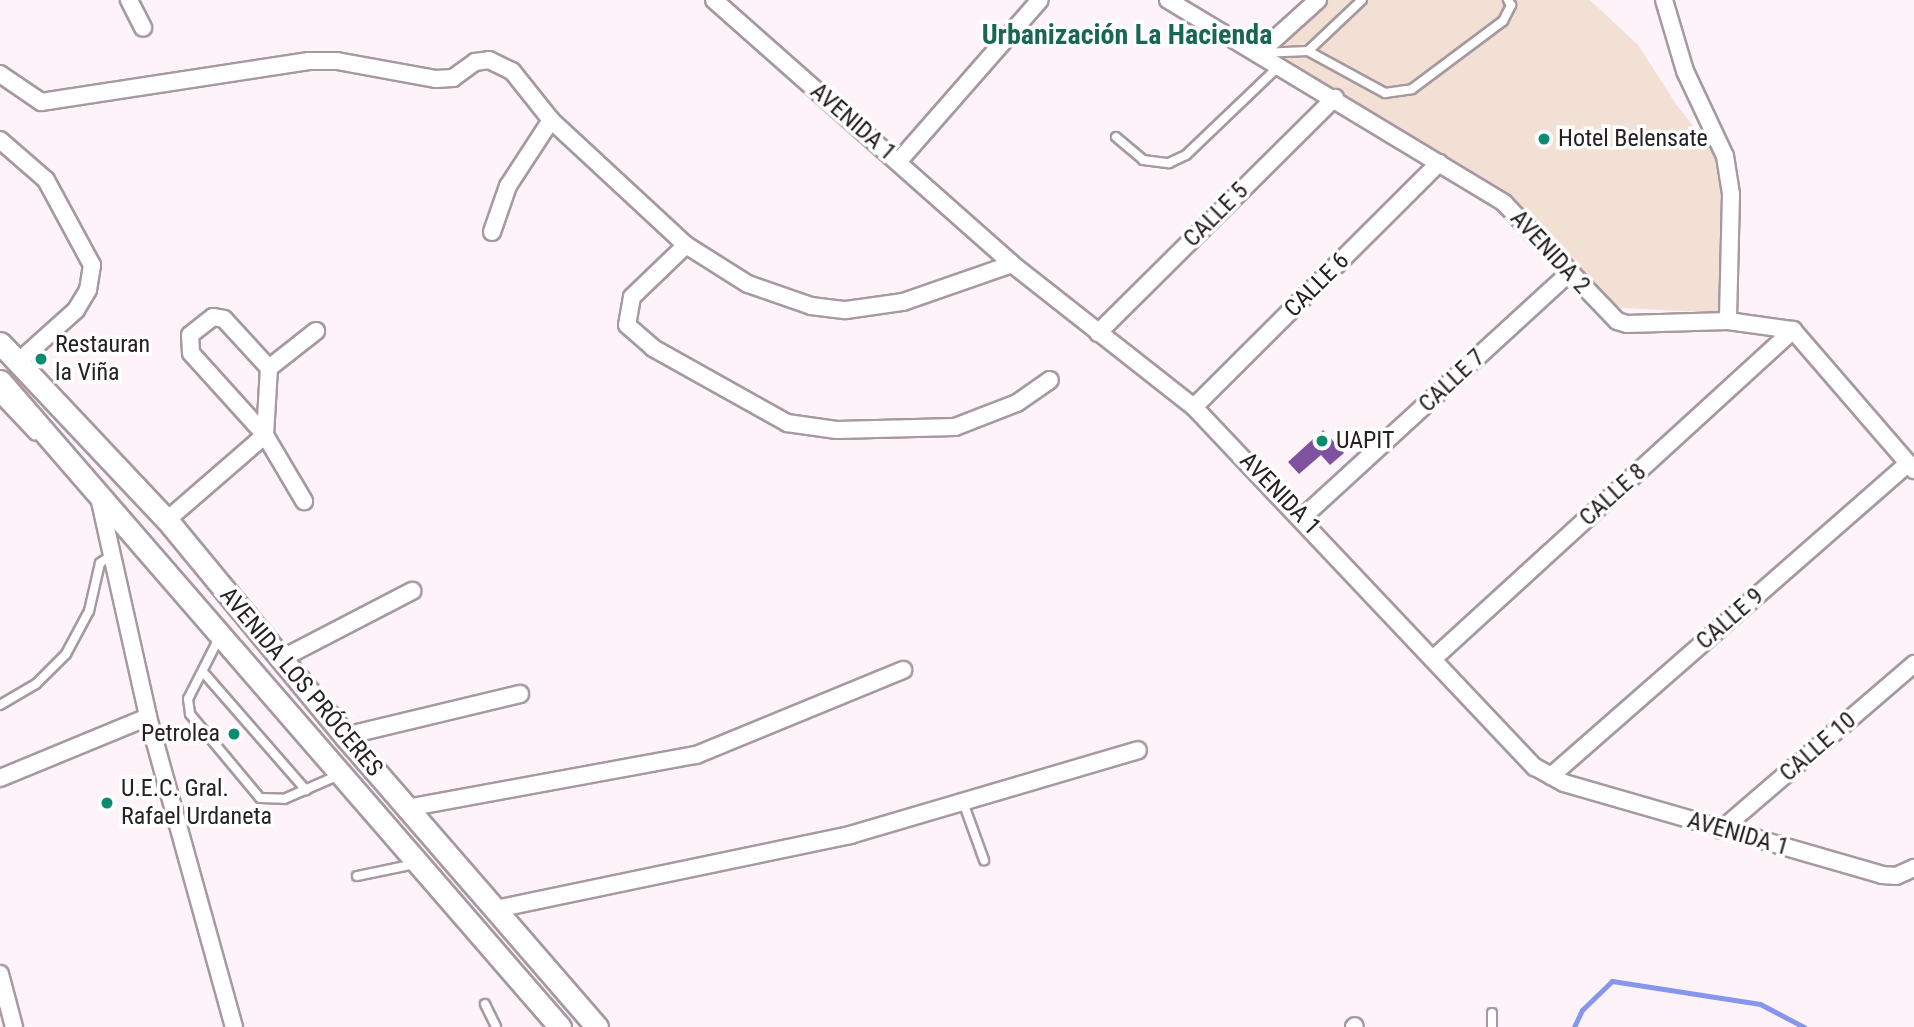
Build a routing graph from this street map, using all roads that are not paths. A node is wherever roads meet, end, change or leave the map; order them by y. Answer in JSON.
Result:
{"nodes":[{"id":1,"x":129,"y":0,"type":"edge"},
{"id":2,"x":714,"y":0,"type":"edge"},
{"id":3,"x":1040,"y":0,"type":"edge"},
{"id":4,"x":1168,"y":0,"type":"edge"},
{"id":5,"x":1318,"y":0,"type":"edge"},
{"id":6,"x":1362,"y":0,"type":"edge"},
{"id":7,"x":1508,"y":0,"type":"edge"},
{"id":8,"x":1664,"y":0,"type":"edge"},
{"id":9,"x":143,"y":28,"type":"dead end"},
{"id":10,"x":1308,"y":51,"type":"junction"},
{"id":11,"x":1258,"y":54,"type":"junction"},
{"id":12,"x":1279,"y":66,"type":"junction"},
{"id":13,"x":0,"y":74,"type":"edge"},
{"id":14,"x":1335,"y":98,"type":"junction"},
{"id":15,"x":551,"y":120,"type":"junction"},
{"id":16,"x":1116,"y":137,"type":"dead end"},
{"id":17,"x":0,"y":140,"type":"edge"},
{"id":18,"x":898,"y":162,"type":"junction"},
{"id":19,"x":1439,"y":163,"type":"junction"},
{"id":20,"x":492,"y":232,"type":"dead end"},
{"id":21,"x":686,"y":245,"type":"junction"},
{"id":22,"x":1012,"y":264,"type":"junction"},
{"id":23,"x":1570,"y":272,"type":"junction"},
{"id":24,"x":1728,"y":321,"type":"junction"},
{"id":25,"x":1793,"y":330,"type":"junction"},
{"id":26,"x":316,"y":331,"type":"dead end"},
{"id":27,"x":1098,"y":333,"type":"junction"},
{"id":28,"x":6,"y":354,"type":"edge"},
{"id":29,"x":269,"y":368,"type":"junction"},
{"id":30,"x":1050,"y":380,"type":"dead end"},
{"id":31,"x":0,"y":381,"type":"edge"},
{"id":32,"x":0,"y":399,"type":"edge"},
{"id":33,"x":1195,"y":407,"type":"junction"},
{"id":34,"x":265,"y":435,"type":"junction"},
{"id":35,"x":1911,"y":466,"type":"edge"},
{"id":36,"x":97,"y":489,"type":"junction"},
{"id":37,"x":304,"y":501,"type":"dead end"},
{"id":38,"x":1303,"y":517,"type":"junction"},
{"id":39,"x":167,"y":520,"type":"junction"},
{"id":40,"x":112,"y":555,"type":"junction"},
{"id":41,"x":412,"y":592,"type":"dead end"},
{"id":42,"x":220,"y":631,"type":"junction"},
{"id":43,"x":281,"y":659,"type":"junction"},
{"id":44,"x":1433,"y":659,"type":"junction"},
{"id":45,"x":1914,"y":664,"type":"edge"},
{"id":46,"x":903,"y":670,"type":"dead end"},
{"id":47,"x":204,"y":672,"type":"junction"},
{"id":48,"x":520,"y":694,"type":"dead end"},
{"id":49,"x":0,"y":705,"type":"edge"},
{"id":50,"x":148,"y":717,"type":"junction"},
{"id":51,"x":345,"y":736,"type":"junction"},
{"id":52,"x":1138,"y":750,"type":"dead end"},
{"id":53,"x":342,"y":774,"type":"junction"},
{"id":54,"x":1551,"y":776,"type":"junction"},
{"id":55,"x":0,"y":778,"type":"edge"},
{"id":56,"x":306,"y":790,"type":"junction"},
{"id":57,"x":962,"y":799,"type":"junction"},
{"id":58,"x":407,"y":808,"type":"junction"},
{"id":59,"x":1721,"y":830,"type":"junction"},
{"id":60,"x":984,"y":860,"type":"dead end"},
{"id":61,"x":419,"y":863,"type":"junction"},
{"id":62,"x":1914,"y":868,"type":"edge"},
{"id":63,"x":357,"y":876,"type":"dead end"},
{"id":64,"x":496,"y":909,"type":"junction"},
{"id":65,"x":0,"y":974,"type":"edge"},
{"id":66,"x":485,"y":1004,"type":"dead end"},
{"id":67,"x":1492,"y":1013,"type":"dead end"},
{"id":68,"x":14,"y":1027,"type":"edge"},
{"id":69,"x":234,"y":1027,"type":"edge"},
{"id":70,"x":496,"y":1027,"type":"edge"},
{"id":71,"x":560,"y":1027,"type":"edge"},
{"id":72,"x":597,"y":1027,"type":"edge"},
{"id":73,"x":1492,"y":1027,"type":"edge"}],
"edges":[{"from":1,"to":9,"type":"street"},
{"from":2,"to":18,"type":"street","name":"AVENIDA 1"},
{"from":3,"to":18,"type":"street"},
{"from":4,"to":11,"type":"street","name":"AVENIDA 2"},
{"from":5,"to":11,"type":"street"},
{"from":6,"to":10,"type":"lane"},
{"from":7,"to":10,"type":"lane"},
{"from":8,"to":24,"type":"street"},
{"from":10,"to":11,"type":"lane"},
{"from":11,"to":12,"type":"street","name":"AVENIDA 2"},
{"from":12,"to":14,"type":"street","name":"AVENIDA 2"},
{"from":12,"to":16,"type":"lane"},
{"from":13,"to":15,"type":"street"},
{"from":14,"to":19,"type":"street","name":"AVENIDA 2"},
{"from":14,"to":27,"type":"street","name":"CALLE 5"},
{"from":15,"to":20,"type":"street"},
{"from":15,"to":21,"type":"street"},
{"from":17,"to":28,"type":"street"},
{"from":18,"to":22,"type":"street","name":"AVENIDA 1"},
{"from":19,"to":23,"type":"street","name":"AVENIDA 2"},
{"from":19,"to":33,"type":"street","name":"CALLE 6"},
{"from":21,"to":22,"type":"street"},
{"from":21,"to":30,"type":"street"},
{"from":22,"to":27,"type":"street","name":"AVENIDA 1"},
{"from":23,"to":24,"type":"street","name":"AVENIDA 2"},
{"from":23,"to":38,"type":"street","name":"CALLE 7"},
{"from":24,"to":25,"type":"street","name":"AVENIDA 2"},
{"from":25,"to":35,"type":"street"},
{"from":25,"to":44,"type":"street","name":"CALLE 8"},
{"from":26,"to":29,"type":"street"},
{"from":27,"to":33,"type":"street","name":"AVENIDA 1"},
{"from":28,"to":39,"type":"main road","name":"AVENIDA LOS PRÓCERES"},
{"from":29,"to":34,"type":"street"},
{"from":29,"to":34,"type":"street"},
{"from":31,"to":36,"type":"main road","name":"AVENIDA LOS PRÓCERES"},
{"from":32,"to":36,"type":"lane"},
{"from":33,"to":38,"type":"street","name":"AVENIDA 1"},
{"from":34,"to":37,"type":"street"},
{"from":34,"to":39,"type":"street"},
{"from":35,"to":54,"type":"street","name":"CALLE 9"},
{"from":36,"to":40,"type":"street"},
{"from":36,"to":42,"type":"main road","name":"AVENIDA LOS PRÓCERES"},
{"from":38,"to":44,"type":"street","name":"AVENIDA 1"},
{"from":39,"to":43,"type":"main road","name":"AVENIDA LOS PRÓCERES"},
{"from":40,"to":49,"type":"lane"},
{"from":40,"to":50,"type":"street"},
{"from":41,"to":43,"type":"street"},
{"from":42,"to":47,"type":"lane"},
{"from":42,"to":53,"type":"main road","name":"AVENIDA LOS PRÓCERES"},
{"from":43,"to":51,"type":"main road","name":"AVENIDA LOS PRÓCERES"},
{"from":44,"to":54,"type":"street","name":"AVENIDA 1"},
{"from":45,"to":59,"type":"street","name":"CALLE 10"},
{"from":46,"to":58,"type":"street"},
{"from":47,"to":56,"type":"lane"},
{"from":47,"to":56,"type":"lane"},
{"from":48,"to":51,"type":"street"},
{"from":50,"to":55,"type":"street"},
{"from":50,"to":69,"type":"street"},
{"from":51,"to":58,"type":"main road","name":"AVENIDA LOS PRÓCERES"},
{"from":52,"to":57,"type":"street"},
{"from":53,"to":56,"type":"lane"},
{"from":53,"to":61,"type":"main road","name":"AVENIDA LOS PRÓCERES"},
{"from":54,"to":59,"type":"street","name":"AVENIDA 1"},
{"from":57,"to":60,"type":"lane"},
{"from":57,"to":64,"type":"street"},
{"from":58,"to":64,"type":"main road","name":"AVENIDA LOS PRÓCERES"},
{"from":59,"to":62,"type":"street","name":"AVENIDA 1"},
{"from":61,"to":63,"type":"lane"},
{"from":61,"to":71,"type":"main road","name":"AVENIDA LOS PRÓCERES"},
{"from":64,"to":72,"type":"main road","name":"AVENIDA LOS PRÓCERES"},
{"from":65,"to":68,"type":"street"},
{"from":66,"to":70,"type":"lane"},
{"from":67,"to":73,"type":"lane"}]}
